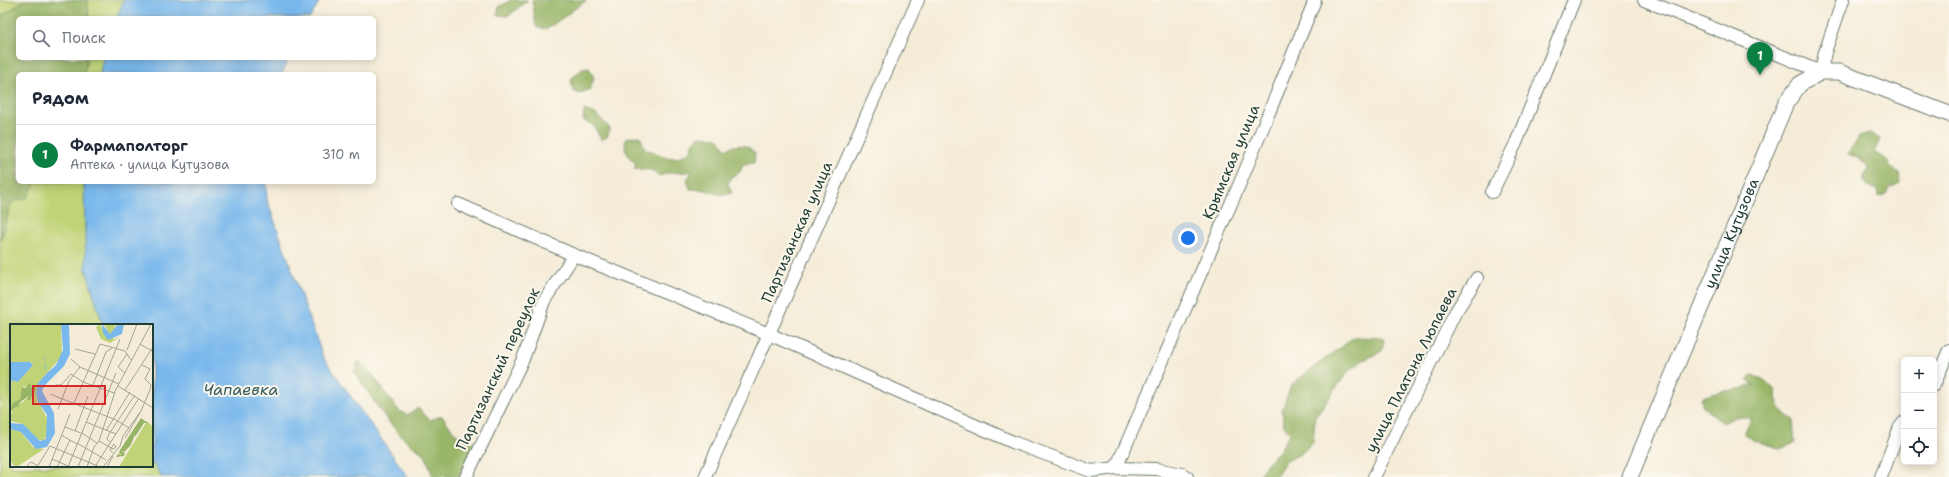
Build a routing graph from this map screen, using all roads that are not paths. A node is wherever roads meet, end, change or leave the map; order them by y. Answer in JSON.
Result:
{"nodes":[{"id":1,"x":918,"y":0,"type":"edge"},
{"id":2,"x":1315,"y":0,"type":"edge"},
{"id":3,"x":1574,"y":0,"type":"edge"},
{"id":4,"x":1644,"y":0,"type":"edge"},
{"id":5,"x":1843,"y":0,"type":"edge"},
{"id":6,"x":1821,"y":72,"type":"junction"},
{"id":7,"x":1949,"y":114,"type":"edge"},
{"id":8,"x":1492,"y":192,"type":"dead end"},
{"id":9,"x":458,"y":204,"type":"dead end"},
{"id":10,"x":574,"y":255,"type":"junction"},
{"id":11,"x":1477,"y":278,"type":"dead end"},
{"id":12,"x":769,"y":334,"type":"junction"},
{"id":13,"x":1949,"y":350,"type":"edge"},
{"id":14,"x":1937,"y":378,"type":"edge"},
{"id":15,"x":1901,"y":426,"type":"edge"},
{"id":16,"x":1116,"y":468,"type":"junction"},
{"id":17,"x":466,"y":477,"type":"edge"},
{"id":18,"x":705,"y":477,"type":"edge"},
{"id":19,"x":1187,"y":477,"type":"edge"},
{"id":20,"x":1374,"y":477,"type":"edge"},
{"id":21,"x":1630,"y":477,"type":"edge"},
{"id":22,"x":1881,"y":477,"type":"edge"}],
"edges":[{"from":1,"to":12,"type":"street","name":"Партизанская улица"},
{"from":2,"to":16,"type":"street","name":"Крымская улица"},
{"from":3,"to":8,"type":"street"},
{"from":4,"to":6,"type":"street"},
{"from":5,"to":6,"type":"street"},
{"from":6,"to":7,"type":"street"},
{"from":6,"to":21,"type":"street","name":"улица Кутузова"},
{"from":9,"to":10,"type":"street"},
{"from":10,"to":12,"type":"street"},
{"from":10,"to":17,"type":"street","name":"Партизанский переулок"},
{"from":11,"to":20,"type":"street","name":"улица Платона Люпаева"},
{"from":12,"to":16,"type":"street"},
{"from":12,"to":18,"type":"street","name":"Партизанская улица"},
{"from":13,"to":14,"type":"street"},
{"from":15,"to":22,"type":"street"},
{"from":16,"to":19,"type":"street"}]}
